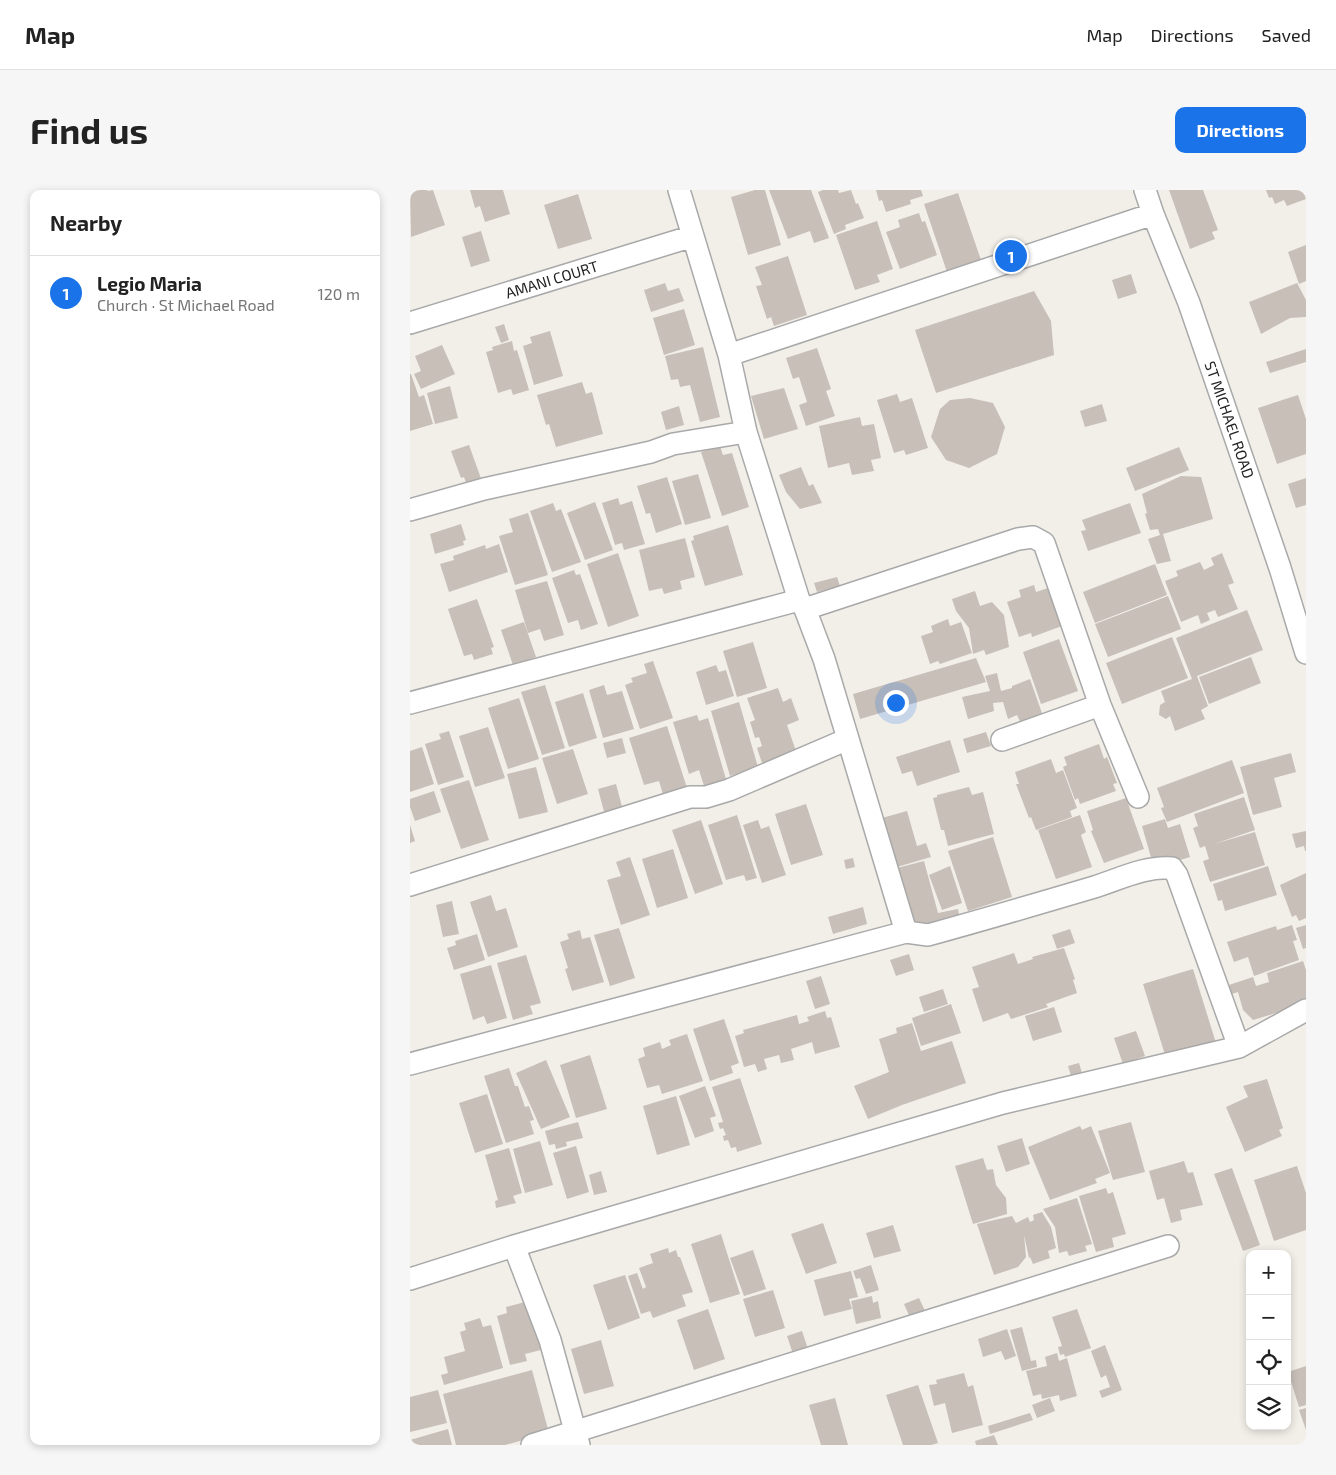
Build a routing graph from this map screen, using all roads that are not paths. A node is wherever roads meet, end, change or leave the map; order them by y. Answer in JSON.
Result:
{"nodes":[{"id":1,"x":679,"y":190,"type":"edge"},
{"id":2,"x":1145,"y":190,"type":"edge"},
{"id":3,"x":1152,"y":214,"type":"junction"},
{"id":4,"x":693,"y":236,"type":"junction"},
{"id":5,"x":410,"y":323,"type":"edge"},
{"id":6,"x":729,"y":354,"type":"junction"},
{"id":7,"x":746,"y":432,"type":"junction"},
{"id":8,"x":410,"y":510,"type":"edge"},
{"id":9,"x":802,"y":604,"type":"junction"},
{"id":10,"x":1306,"y":653,"type":"edge"},
{"id":11,"x":410,"y":703,"type":"edge"},
{"id":12,"x":1100,"y":705,"type":"junction"},
{"id":13,"x":848,"y":739,"type":"junction"},
{"id":14,"x":1002,"y":740,"type":"dead end"},
{"id":15,"x":1138,"y":797,"type":"dead end"},
{"id":16,"x":410,"y":885,"type":"edge"},
{"id":17,"x":906,"y":932,"type":"junction"},
{"id":18,"x":1306,"y":1010,"type":"edge"},
{"id":19,"x":1239,"y":1047,"type":"junction"},
{"id":20,"x":410,"y":1064,"type":"edge"},
{"id":21,"x":514,"y":1246,"type":"junction"},
{"id":22,"x":1168,"y":1246,"type":"dead end"},
{"id":23,"x":410,"y":1279,"type":"edge"},
{"id":24,"x":577,"y":1438,"type":"edge"},
{"id":25,"x":532,"y":1445,"type":"edge"}],
"edges":[{"from":1,"to":4,"type":"street"},
{"from":2,"to":3,"type":"street","name":"ST MICHAEL ROAD"},
{"from":3,"to":6,"type":"street"},
{"from":3,"to":10,"type":"street","name":"ST MICHAEL ROAD"},
{"from":4,"to":5,"type":"street","name":"AMANI COURT"},
{"from":4,"to":6,"type":"street"},
{"from":6,"to":7,"type":"street"},
{"from":7,"to":8,"type":"street"},
{"from":7,"to":9,"type":"street"},
{"from":9,"to":11,"type":"street"},
{"from":9,"to":12,"type":"street"},
{"from":9,"to":13,"type":"street"},
{"from":12,"to":14,"type":"street"},
{"from":12,"to":15,"type":"street"},
{"from":13,"to":16,"type":"street"},
{"from":13,"to":17,"type":"street"},
{"from":17,"to":19,"type":"street"},
{"from":17,"to":20,"type":"street"},
{"from":18,"to":19,"type":"street"},
{"from":19,"to":21,"type":"street"},
{"from":21,"to":23,"type":"street"},
{"from":21,"to":24,"type":"street"},
{"from":22,"to":24,"type":"street"},
{"from":24,"to":25,"type":"street"}]}
